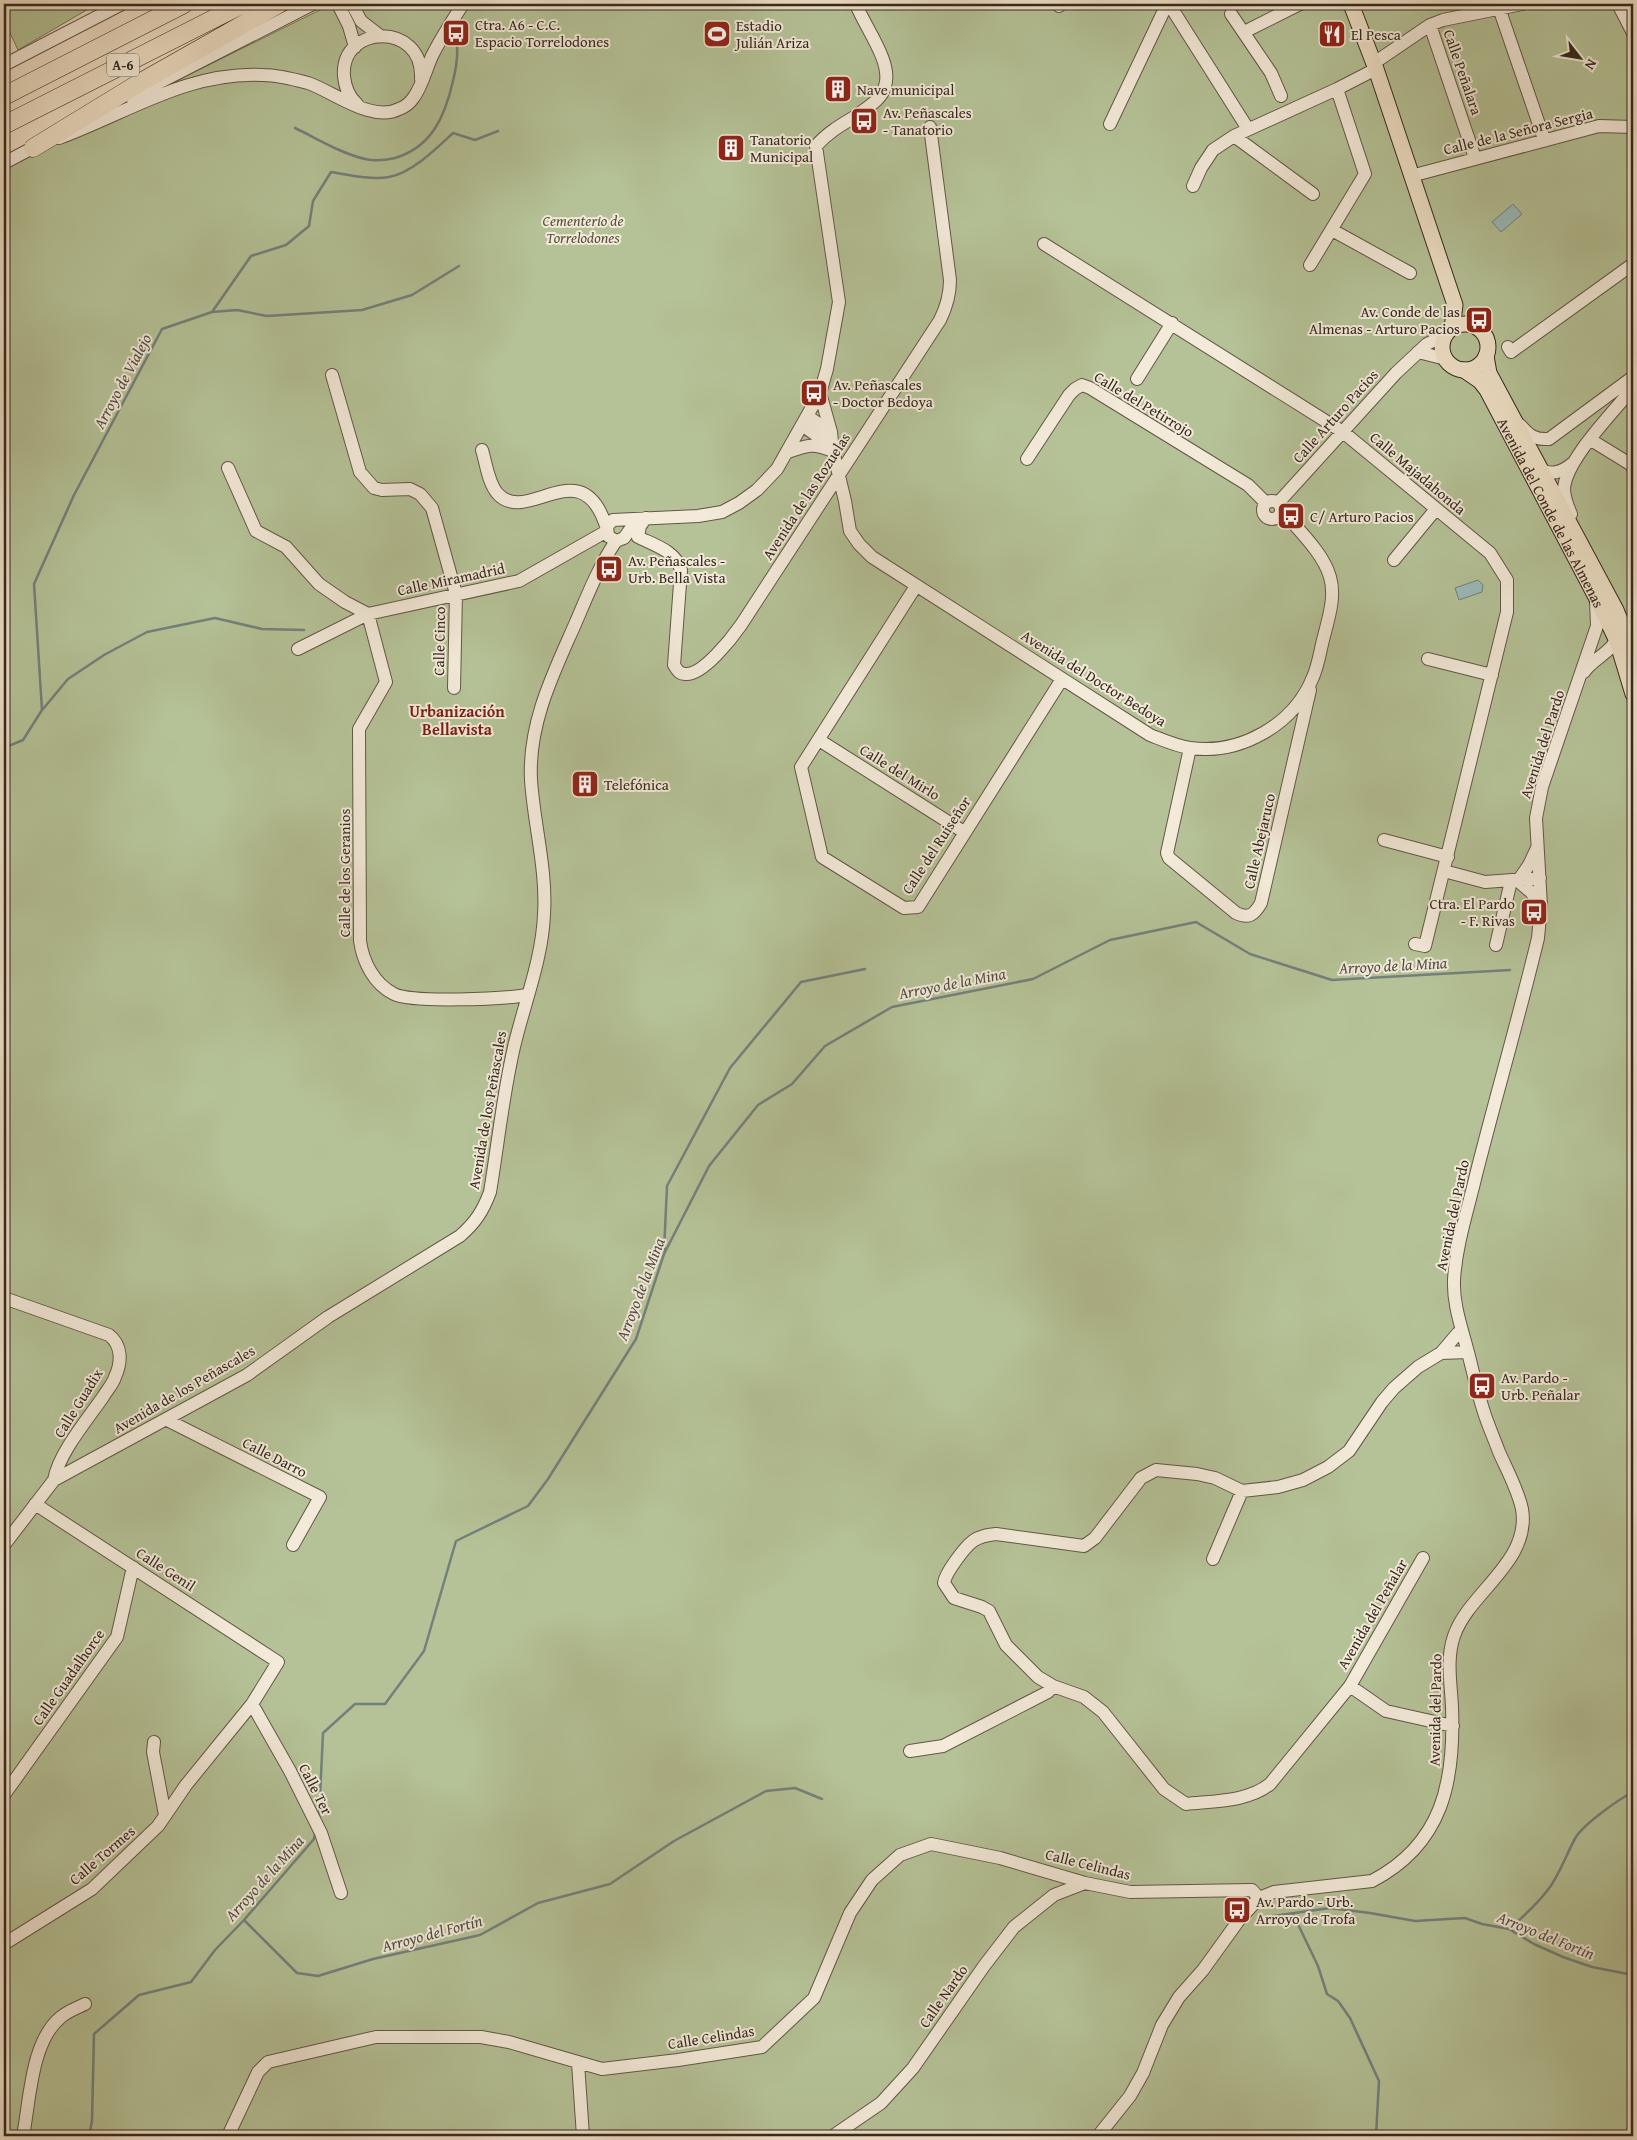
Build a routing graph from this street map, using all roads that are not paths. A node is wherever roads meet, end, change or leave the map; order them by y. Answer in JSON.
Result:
{"nodes":[{"id":1,"x":122,"y":4,"type":"edge"},
{"id":2,"x":184,"y":4,"type":"edge"},
{"id":3,"x":243,"y":4,"type":"edge"},
{"id":4,"x":278,"y":4,"type":"edge"},
{"id":5,"x":313,"y":4,"type":"edge"},
{"id":6,"x":338,"y":4,"type":"edge"},
{"id":7,"x":352,"y":4,"type":"edge"},
{"id":8,"x":463,"y":4,"type":"edge"},
{"id":9,"x":856,"y":4,"type":"edge"},
{"id":10,"x":1168,"y":4,"type":"edge"},
{"id":11,"x":1300,"y":4,"type":"edge"},
{"id":12,"x":1350,"y":4,"type":"edge"},
{"id":13,"x":1522,"y":4,"type":"edge"},
{"id":14,"x":1618,"y":4,"type":"edge"},
{"id":15,"x":112,"y":7,"type":"edge"},
{"id":16,"x":1499,"y":8,"type":"junction"},
{"id":17,"x":1231,"y":14,"type":"dead end"},
{"id":18,"x":1430,"y":25,"type":"junction"},
{"id":19,"x":1244,"y":32,"type":"junction"},
{"id":20,"x":1633,"y":33,"type":"edge"},
{"id":21,"x":379,"y":36,"type":"junction"},
{"id":22,"x":355,"y":47,"type":"junction"},
{"id":23,"x":4,"y":64,"type":"edge"},
{"id":24,"x":1375,"y":66,"type":"junction"},
{"id":25,"x":421,"y":81,"type":"junction"},
{"id":26,"x":1337,"y":89,"type":"junction"},
{"id":27,"x":4,"y":96,"type":"edge"},
{"id":28,"x":1281,"y":96,"type":"dead end"},
{"id":29,"x":361,"y":106,"type":"junction"},
{"id":30,"x":1110,"y":124,"type":"dead end"},
{"id":31,"x":4,"y":125,"type":"edge"},
{"id":32,"x":930,"y":127,"type":"dead end"},
{"id":33,"x":1633,"y":127,"type":"edge"},
{"id":34,"x":1248,"y":129,"type":"junction"},
{"id":35,"x":1234,"y":136,"type":"junction"},
{"id":36,"x":1544,"y":139,"type":"junction"},
{"id":37,"x":33,"y":148,"type":"junction"},
{"id":38,"x":1475,"y":158,"type":"junction"},
{"id":39,"x":4,"y":163,"type":"edge"},
{"id":40,"x":1411,"y":176,"type":"junction"},
{"id":41,"x":1193,"y":186,"type":"dead end"},
{"id":42,"x":1313,"y":194,"type":"dead end"},
{"id":43,"x":1332,"y":230,"type":"junction"},
{"id":44,"x":1044,"y":244,"type":"dead end"},
{"id":45,"x":1633,"y":264,"type":"edge"},
{"id":46,"x":1310,"y":265,"type":"dead end"},
{"id":47,"x":1410,"y":273,"type":"dead end"},
{"id":48,"x":1455,"y":305,"type":"junction"},
{"id":49,"x":1172,"y":323,"type":"junction"},
{"id":50,"x":1473,"y":325,"type":"junction"},
{"id":51,"x":1449,"y":331,"type":"junction"},
{"id":52,"x":1508,"y":347,"type":"dead end"},
{"id":53,"x":1418,"y":352,"type":"junction"},
{"id":54,"x":1486,"y":356,"type":"junction"},
{"id":55,"x":1446,"y":359,"type":"junction"},
{"id":56,"x":1464,"y":370,"type":"junction"},
{"id":57,"x":332,"y":375,"type":"dead end"},
{"id":58,"x":1633,"y":377,"type":"edge"},
{"id":59,"x":1137,"y":379,"type":"dead end"},
{"id":60,"x":1633,"y":391,"type":"edge"},
{"id":61,"x":820,"y":393,"type":"junction"},
{"id":62,"x":1495,"y":405,"type":"junction"},
{"id":63,"x":1583,"y":413,"type":"junction"},
{"id":64,"x":804,"y":421,"type":"junction"},
{"id":65,"x":1516,"y":421,"type":"junction"},
{"id":66,"x":831,"y":432,"type":"junction"},
{"id":67,"x":1343,"y":432,"type":"junction"},
{"id":68,"x":1595,"y":435,"type":"junction"},
{"id":69,"x":482,"y":450,"type":"dead end"},
{"id":70,"x":833,"y":451,"type":"junction"},
{"id":71,"x":788,"y":452,"type":"junction"},
{"id":72,"x":1028,"y":459,"type":"dead end"},
{"id":73,"x":1573,"y":463,"type":"junction"},
{"id":74,"x":228,"y":468,"type":"dead end"},
{"id":75,"x":1633,"y":468,"type":"edge"},
{"id":76,"x":1541,"y":470,"type":"junction"},
{"id":77,"x":839,"y":474,"type":"junction"},
{"id":78,"x":1275,"y":505,"type":"junction"},
{"id":79,"x":1436,"y":509,"type":"junction"},
{"id":80,"x":642,"y":519,"type":"junction"},
{"id":81,"x":619,"y":531,"type":"junction"},
{"id":82,"x":1300,"y":533,"type":"junction"},
{"id":83,"x":1590,"y":559,"type":"junction"},
{"id":84,"x":1394,"y":560,"type":"dead end"},
{"id":85,"x":916,"y":586,"type":"junction"},
{"id":86,"x":456,"y":594,"type":"junction"},
{"id":87,"x":1596,"y":597,"type":"junction"},
{"id":88,"x":368,"y":614,"type":"junction"},
{"id":89,"x":1597,"y":626,"type":"junction"},
{"id":90,"x":298,"y":649,"type":"dead end"},
{"id":91,"x":1610,"y":649,"type":"junction"},
{"id":92,"x":1630,"y":658,"type":"edge"},
{"id":93,"x":1428,"y":660,"type":"dead end"},
{"id":94,"x":1492,"y":675,"type":"junction"},
{"id":95,"x":1313,"y":677,"type":"junction"},
{"id":96,"x":1062,"y":679,"type":"junction"},
{"id":97,"x":1579,"y":681,"type":"junction"},
{"id":98,"x":454,"y":688,"type":"dead end"},
{"id":99,"x":1633,"y":694,"type":"edge"},
{"id":100,"x":1280,"y":722,"type":"junction"},
{"id":101,"x":1300,"y":737,"type":"junction"},
{"id":102,"x":819,"y":740,"type":"junction"},
{"id":103,"x":1190,"y":748,"type":"junction"},
{"id":104,"x":964,"y":832,"type":"junction"},
{"id":105,"x":1384,"y":840,"type":"dead end"},
{"id":106,"x":1537,"y":848,"type":"junction"},
{"id":107,"x":1448,"y":857,"type":"junction"},
{"id":108,"x":1444,"y":871,"type":"junction"},
{"id":109,"x":1540,"y":878,"type":"junction"},
{"id":110,"x":1515,"y":881,"type":"junction"},
{"id":111,"x":1541,"y":906,"type":"junction"},
{"id":112,"x":1415,"y":944,"type":"dead end"},
{"id":113,"x":1496,"y":945,"type":"dead end"},
{"id":114,"x":527,"y":995,"type":"junction"},
{"id":115,"x":5,"y":1300,"type":"edge"},
{"id":116,"x":1462,"y":1331,"type":"junction"},
{"id":117,"x":1468,"y":1352,"type":"junction"},
{"id":118,"x":1441,"y":1354,"type":"junction"},
{"id":119,"x":167,"y":1420,"type":"junction"},
{"id":120,"x":54,"y":1480,"type":"junction"},
{"id":121,"x":1242,"y":1491,"type":"junction"},
{"id":122,"x":35,"y":1504,"type":"junction"},
{"id":123,"x":4,"y":1545,"type":"edge"},
{"id":124,"x":293,"y":1545,"type":"dead end"},
{"id":125,"x":1423,"y":1558,"type":"dead end"},
{"id":126,"x":1213,"y":1559,"type":"dead end"},
{"id":127,"x":133,"y":1567,"type":"junction"},
{"id":128,"x":278,"y":1662,"type":"joint"},
{"id":129,"x":1053,"y":1686,"type":"junction"},
{"id":130,"x":1350,"y":1686,"type":"junction"},
{"id":131,"x":252,"y":1704,"type":"junction"},
{"id":132,"x":1453,"y":1726,"type":"junction"},
{"id":133,"x":154,"y":1742,"type":"dead end"},
{"id":134,"x":910,"y":1752,"type":"dead end"},
{"id":135,"x":4,"y":1795,"type":"edge"},
{"id":136,"x":165,"y":1815,"type":"junction"},
{"id":137,"x":1086,"y":1883,"type":"junction"},
{"id":138,"x":341,"y":1893,"type":"dead end"},
{"id":139,"x":1259,"y":1898,"type":"junction"},
{"id":140,"x":4,"y":1944,"type":"edge"},
{"id":141,"x":85,"y":2004,"type":"dead end"},
{"id":142,"x":578,"y":2063,"type":"junction"},
{"id":143,"x":23,"y":2136,"type":"edge"},
{"id":144,"x":228,"y":2136,"type":"edge"},
{"id":145,"x":583,"y":2136,"type":"edge"},
{"id":146,"x":833,"y":2136,"type":"edge"},
{"id":147,"x":1098,"y":2136,"type":"edge"}],
"edges":[{"from":1,"to":15,"type":"street"},
{"from":2,"to":27,"type":"highway","number":"A-6"},
{"from":3,"to":31,"type":"highway","number":"A-6"},
{"from":4,"to":37,"type":"highway"},
{"from":5,"to":37,"type":"street"},
{"from":6,"to":22,"type":"street"},
{"from":7,"to":21,"type":"street"},
{"from":8,"to":25,"type":"street"},
{"from":9,"to":61,"type":"street"},
{"from":10,"to":30,"type":"street"},
{"from":10,"to":34,"type":"street"},
{"from":11,"to":19,"type":"street"},
{"from":12,"to":24,"type":"main road"},
{"from":13,"to":16,"type":"street"},
{"from":14,"to":20,"type":"street"},
{"from":15,"to":23,"type":"street"},
{"from":16,"to":18,"type":"street"},
{"from":16,"to":36,"type":"street"},
{"from":17,"to":19,"type":"street"},
{"from":18,"to":24,"type":"street"},
{"from":18,"to":38,"type":"street","name":"Calle Peñalara"},
{"from":19,"to":28,"type":"street"},
{"from":21,"to":22,"type":"street"},
{"from":21,"to":25,"type":"street"},
{"from":22,"to":29,"type":"street"},
{"from":24,"to":26,"type":"street"},
{"from":24,"to":40,"type":"main road"},
{"from":25,"to":29,"type":"street"},
{"from":26,"to":34,"type":"street"},
{"from":26,"to":43,"type":"street"},
{"from":29,"to":37,"type":"street"},
{"from":32,"to":77,"type":"street","name":"Avenida de las Rozuelas"},
{"from":33,"to":36,"type":"street","name":"Calle de la Señora Sergia"},
{"from":34,"to":35,"type":"street"},
{"from":35,"to":41,"type":"street"},
{"from":35,"to":42,"type":"street"},
{"from":36,"to":38,"type":"street","name":"Calle de la Señora Sergia"},
{"from":37,"to":39,"type":"street"},
{"from":38,"to":40,"type":"street","name":"Calle de la Señora Sergia"},
{"from":40,"to":48,"type":"main road"},
{"from":43,"to":46,"type":"street"},
{"from":43,"to":47,"type":"street"},
{"from":44,"to":49,"type":"street","name":"Calle Majadahonda"},
{"from":45,"to":52,"type":"street"},
{"from":48,"to":50,"type":"main road"},
{"from":48,"to":51,"type":"main road"},
{"from":49,"to":59,"type":"street"},
{"from":49,"to":67,"type":"street","name":"Calle Majadahonda"},
{"from":50,"to":51,"type":"main road"},
{"from":50,"to":54,"type":"main road"},
{"from":51,"to":53,"type":"street","name":"Calle Arturo Pacios"},
{"from":51,"to":55,"type":"main road"},
{"from":53,"to":55,"type":"street"},
{"from":53,"to":67,"type":"street","name":"Calle Arturo Pacios"},
{"from":54,"to":56,"type":"main road"},
{"from":54,"to":65,"type":"main road","name":"Avenida del Conde de las Almenas"},
{"from":55,"to":56,"type":"main road"},
{"from":56,"to":62,"type":"main road"},
{"from":57,"to":86,"type":"street","name":"Calle Cinco"},
{"from":58,"to":63,"type":"street"},
{"from":60,"to":68,"type":"street"},
{"from":61,"to":64,"type":"street"},
{"from":61,"to":66,"type":"street","name":"Avenida del Doctor Bedoya"},
{"from":62,"to":76,"type":"street","name":"Avenida del Conde de las Almenas"},
{"from":62,"to":87,"type":"main road","name":"Avenida del Conde de las Almenas"},
{"from":63,"to":65,"type":"street"},
{"from":63,"to":68,"type":"street"},
{"from":64,"to":66,"type":"street"},
{"from":64,"to":70,"type":"street"},
{"from":64,"to":71,"type":"street"},
{"from":65,"to":76,"type":"main road","name":"Avenida del Conde de las Almenas"},
{"from":66,"to":70,"type":"street","name":"Avenida del Doctor Bedoya"},
{"from":67,"to":78,"type":"street","name":"Calle Arturo Pacios"},
{"from":67,"to":79,"type":"street","name":"Calle Majadahonda"},
{"from":68,"to":73,"type":"street"},
{"from":68,"to":75,"type":"street"},
{"from":69,"to":81,"type":"street"},
{"from":70,"to":71,"type":"street"},
{"from":70,"to":77,"type":"street","name":"Avenida del Doctor Bedoya"},
{"from":71,"to":80,"type":"street"},
{"from":72,"to":78,"type":"street","name":"Calle del Petirrojo"},
{"from":73,"to":76,"type":"street"},
{"from":73,"to":83,"type":"street"},
{"from":74,"to":88,"type":"street"},
{"from":76,"to":83,"type":"main road","name":"Avenida del Conde de las Almenas"},
{"from":77,"to":81,"type":"street","name":"Avenida de las Rozuelas"},
{"from":77,"to":85,"type":"street","name":"Avenida del Doctor Bedoya"},
{"from":78,"to":82,"type":"street","name":"Avenida del Doctor Bedoya"},
{"from":78,"to":82,"type":"street","name":"Avenida del Doctor Bedoya"},
{"from":79,"to":84,"type":"street"},
{"from":79,"to":94,"type":"street","name":"Calle Majadahonda"},
{"from":80,"to":81,"type":"street"},
{"from":80,"to":81,"type":"street"},
{"from":81,"to":86,"type":"street","name":"Calle Miramadrid"},
{"from":81,"to":114,"type":"street","name":"Avenida de los Peñascales"},
{"from":82,"to":95,"type":"street","name":"Avenida del Doctor Bedoya"},
{"from":83,"to":91,"type":"street"},
{"from":83,"to":92,"type":"main road","name":"Avenida del Conde de las Almenas"},
{"from":85,"to":96,"type":"street","name":"Avenida del Doctor Bedoya"},
{"from":85,"to":102,"type":"street","name":"Calle del Ruiseñor"},
{"from":86,"to":88,"type":"street","name":"Calle Miramadrid"},
{"from":86,"to":98,"type":"street","name":"Calle Cinco"},
{"from":87,"to":89,"type":"street"},
{"from":87,"to":91,"type":"main road","name":"Avenida del Conde de las Almenas"},
{"from":88,"to":90,"type":"street","name":"Calle Miramadrid"},
{"from":88,"to":114,"type":"street","name":"Calle de los Geranios"},
{"from":89,"to":91,"type":"street"},
{"from":89,"to":97,"type":"street"},
{"from":91,"to":92,"type":"main road","name":"Avenida del Conde de las Almenas"},
{"from":91,"to":97,"type":"street"},
{"from":92,"to":99,"type":"main road","name":"Avenida del Conde de las Almenas"},
{"from":93,"to":94,"type":"street"},
{"from":94,"to":107,"type":"street","name":"Calle Majadahonda"},
{"from":95,"to":100,"type":"street","name":"Avenida del Doctor Bedoya"},
{"from":95,"to":101,"type":"street","name":"Calle Abejaruco"},
{"from":96,"to":103,"type":"street","name":"Avenida del Doctor Bedoya"},
{"from":96,"to":104,"type":"street","name":"Calle del Ruiseñor"},
{"from":97,"to":106,"type":"street","name":"Avenida del Pardo"},
{"from":100,"to":101,"type":"street"},
{"from":100,"to":103,"type":"street","name":"Avenida del Doctor Bedoya"},
{"from":101,"to":103,"type":"street","name":"Calle Abejaruco"},
{"from":102,"to":104,"type":"street","name":"Calle del Mirlo"},
{"from":102,"to":104,"type":"street","name":"Calle del Ruiseñor"},
{"from":105,"to":107,"type":"street"},
{"from":106,"to":109,"type":"street","name":"Avenida del Pardo"},
{"from":106,"to":110,"type":"street","name":"Avenida del Pardo"},
{"from":107,"to":108,"type":"street","name":"Calle Majadahonda"},
{"from":108,"to":110,"type":"street"},
{"from":108,"to":112,"type":"street","name":"Calle Majadahonda"},
{"from":109,"to":110,"type":"street"},
{"from":109,"to":111,"type":"street","name":"Avenida del Pardo"},
{"from":110,"to":111,"type":"street"},
{"from":110,"to":113,"type":"street","name":"Avenida del Pardo"},
{"from":111,"to":116,"type":"street","name":"Avenida del Pardo"},
{"from":114,"to":119,"type":"street","name":"Avenida de los Peñascales"},
{"from":115,"to":120,"type":"street","name":"Calle Guadix"},
{"from":116,"to":117,"type":"street","name":"Avenida del Pardo"},
{"from":116,"to":118,"type":"street"},
{"from":117,"to":118,"type":"street"},
{"from":117,"to":132,"type":"street","name":"Avenida del Pardo"},
{"from":118,"to":121,"type":"street"},
{"from":119,"to":120,"type":"street","name":"Avenida de los Peñascales"},
{"from":119,"to":124,"type":"street","name":"Calle Darro"},
{"from":120,"to":122,"type":"street","name":"Avenida de los Peñascales"},
{"from":121,"to":126,"type":"street"},
{"from":121,"to":129,"type":"street","name":"Avenida del Peñalar"},
{"from":122,"to":123,"type":"street","name":"Avenida de los Peñascales"},
{"from":122,"to":127,"type":"street","name":"Calle Genil"},
{"from":125,"to":130,"type":"street","name":"Avenida del Peñalar"},
{"from":127,"to":128,"type":"street","name":"Calle Genil"},
{"from":127,"to":135,"type":"street","name":"Calle Guadalhorce"},
{"from":128,"to":131,"type":"street","name":"Calle Tormes"},
{"from":129,"to":130,"type":"street","name":"Avenida del Peñalar"},
{"from":129,"to":134,"type":"street"},
{"from":130,"to":132,"type":"street","name":"Avenida del Peñalar"},
{"from":131,"to":136,"type":"street","name":"Calle Tormes"},
{"from":131,"to":138,"type":"street","name":"Calle Ter"},
{"from":132,"to":139,"type":"street","name":"Avenida del Pardo"},
{"from":133,"to":136,"type":"street"},
{"from":136,"to":140,"type":"street","name":"Calle Tormes"},
{"from":137,"to":139,"type":"street","name":"Calle Celindas"},
{"from":137,"to":142,"type":"street","name":"Calle Celindas"},
{"from":137,"to":146,"type":"street","name":"Calle Nardo"},
{"from":139,"to":147,"type":"street"},
{"from":141,"to":143,"type":"street"},
{"from":142,"to":144,"type":"street","name":"Calle Celindas"},
{"from":142,"to":145,"type":"street"}]}
